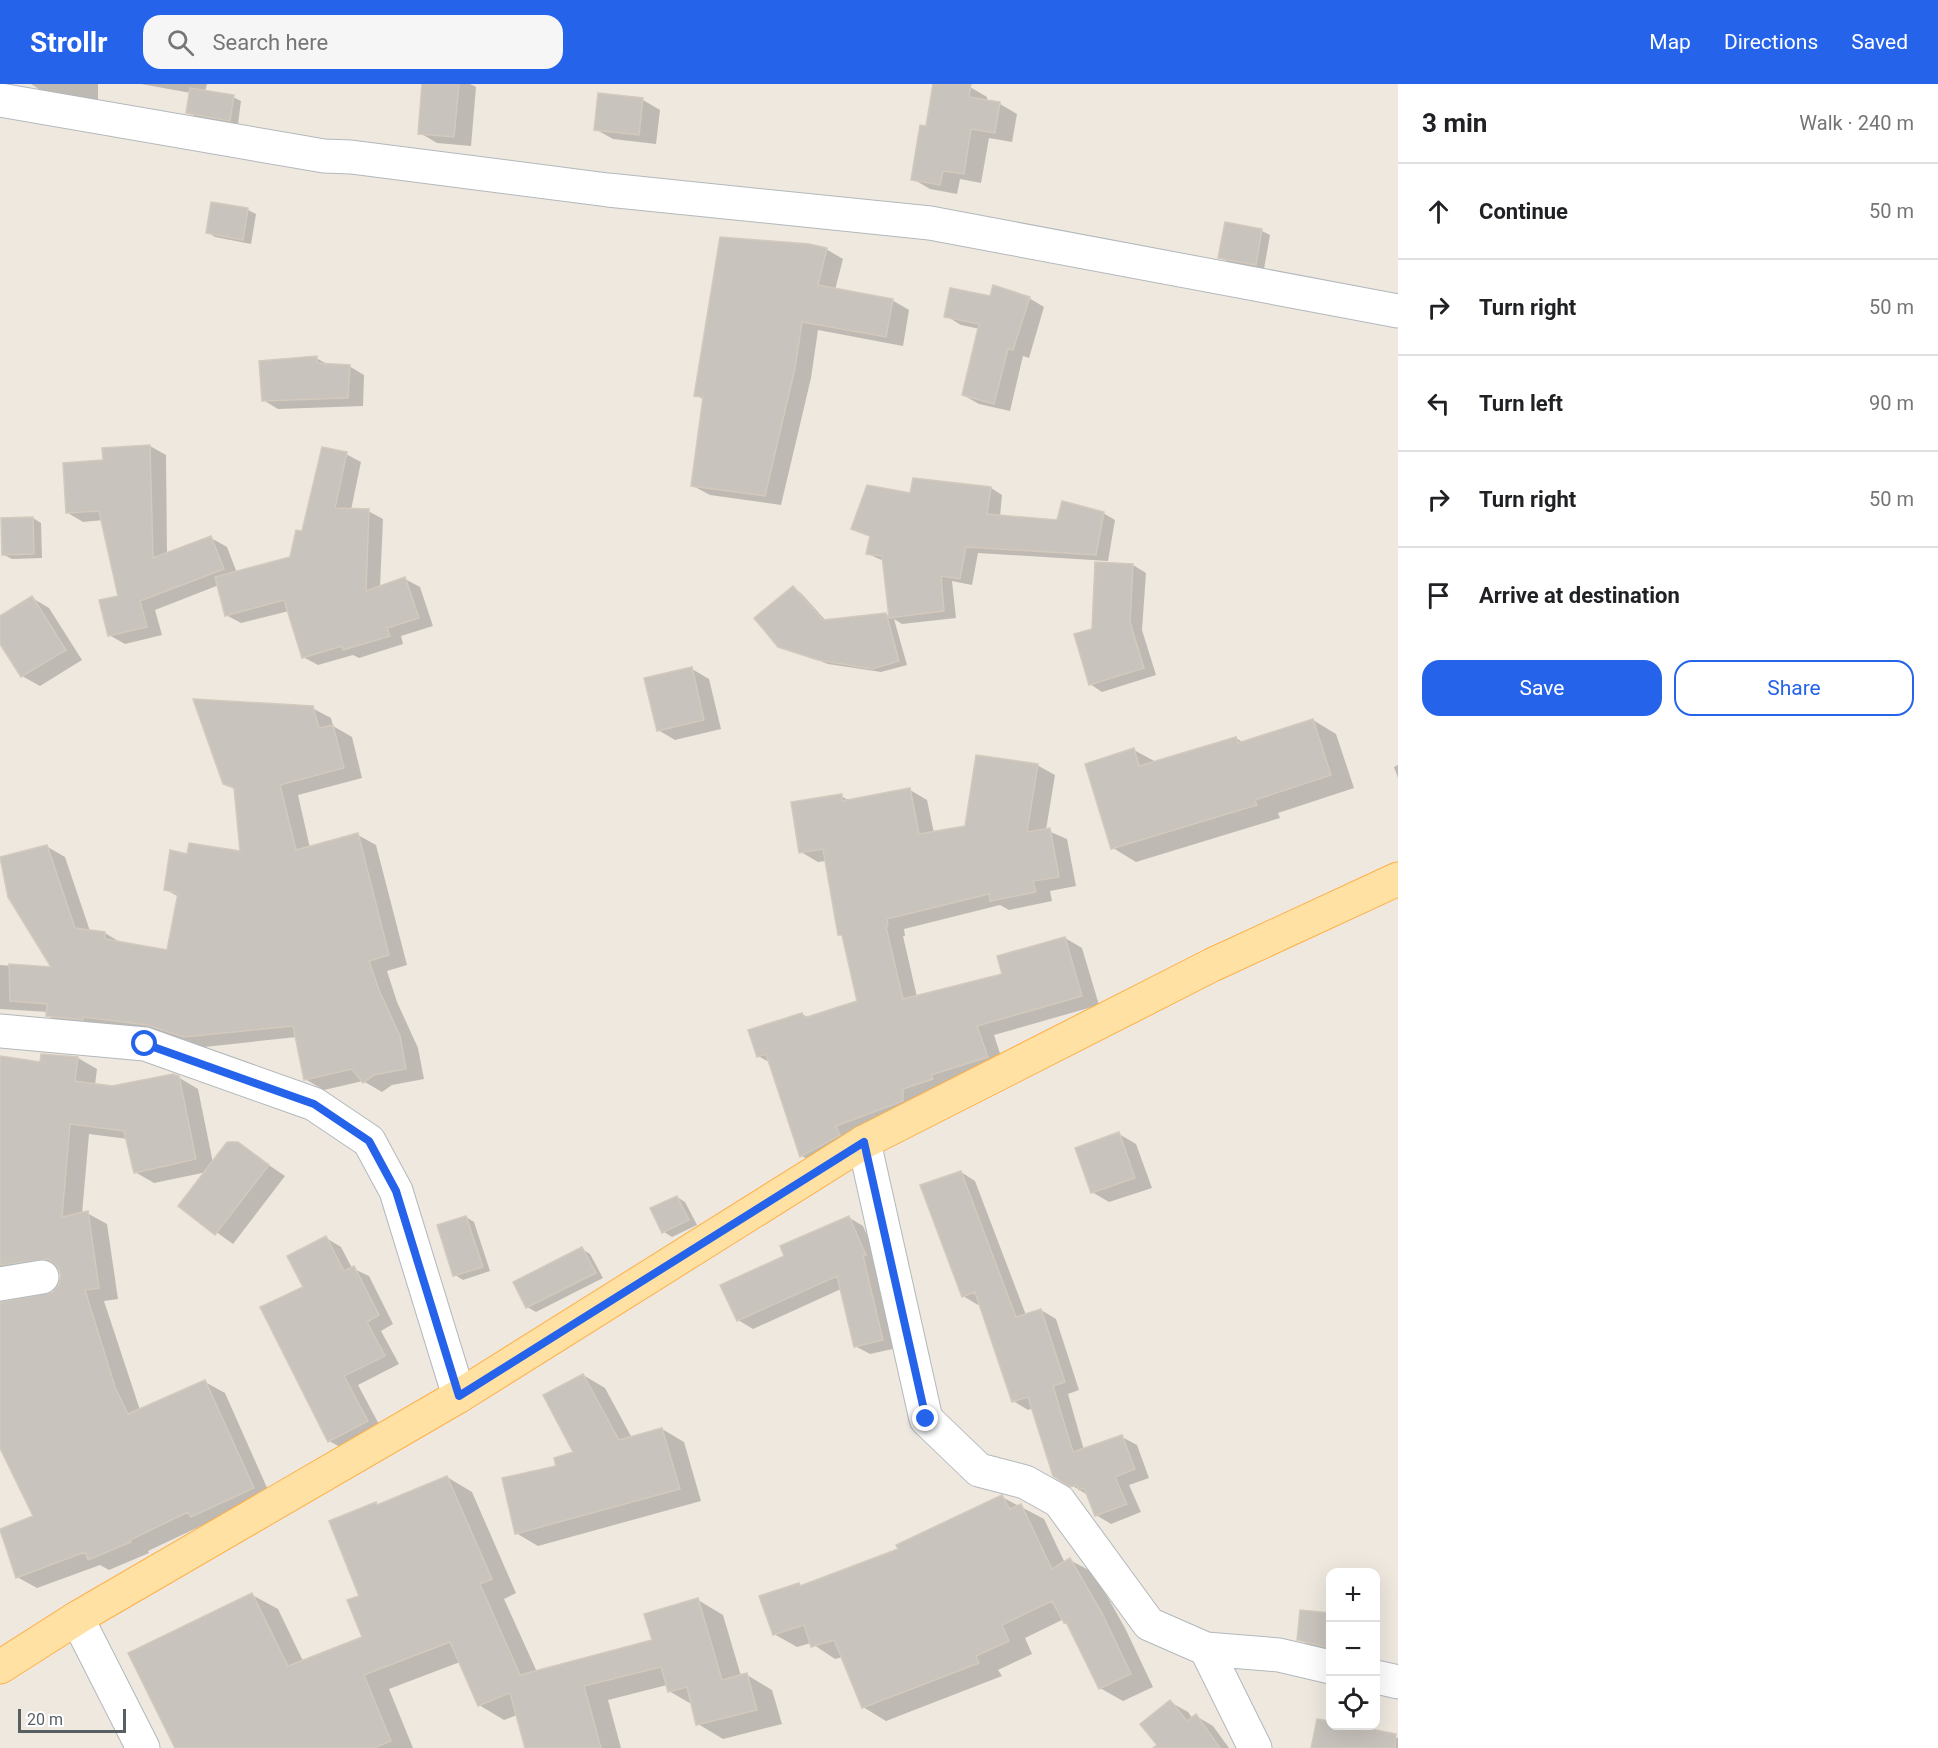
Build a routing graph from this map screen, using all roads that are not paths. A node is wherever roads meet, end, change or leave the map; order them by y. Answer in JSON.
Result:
{"nodes":[{"id":1,"x":0,"y":100,"type":"edge"},
{"id":2,"x":1398,"y":311,"type":"edge"},
{"id":3,"x":1398,"y":879,"type":"edge"},
{"id":4,"x":0,"y":1031,"type":"edge"},
{"id":5,"x":864,"y":1142,"type":"junction"},
{"id":6,"x":42,"y":1277,"type":"dead end"},
{"id":7,"x":0,"y":1284,"type":"edge"},
{"id":8,"x":459,"y":1396,"type":"junction"},
{"id":9,"x":77,"y":1618,"type":"junction"},
{"id":10,"x":1206,"y":1649,"type":"junction"},
{"id":11,"x":1326,"y":1666,"type":"edge"},
{"id":12,"x":0,"y":1667,"type":"edge"},
{"id":13,"x":1380,"y":1678,"type":"edge"},
{"id":14,"x":1398,"y":1683,"type":"edge"},
{"id":15,"x":142,"y":1748,"type":"edge"},
{"id":16,"x":1255,"y":1748,"type":"edge"}],
"edges":[{"from":1,"to":2,"type":"street"},
{"from":3,"to":5,"type":"main road"},
{"from":4,"to":8,"type":"street"},
{"from":5,"to":8,"type":"main road"},
{"from":5,"to":10,"type":"street"},
{"from":6,"to":7,"type":"street"},
{"from":8,"to":9,"type":"main road"},
{"from":9,"to":12,"type":"main road"},
{"from":9,"to":15,"type":"street"},
{"from":10,"to":11,"type":"street"},
{"from":10,"to":16,"type":"street"},
{"from":13,"to":14,"type":"street"}]}
